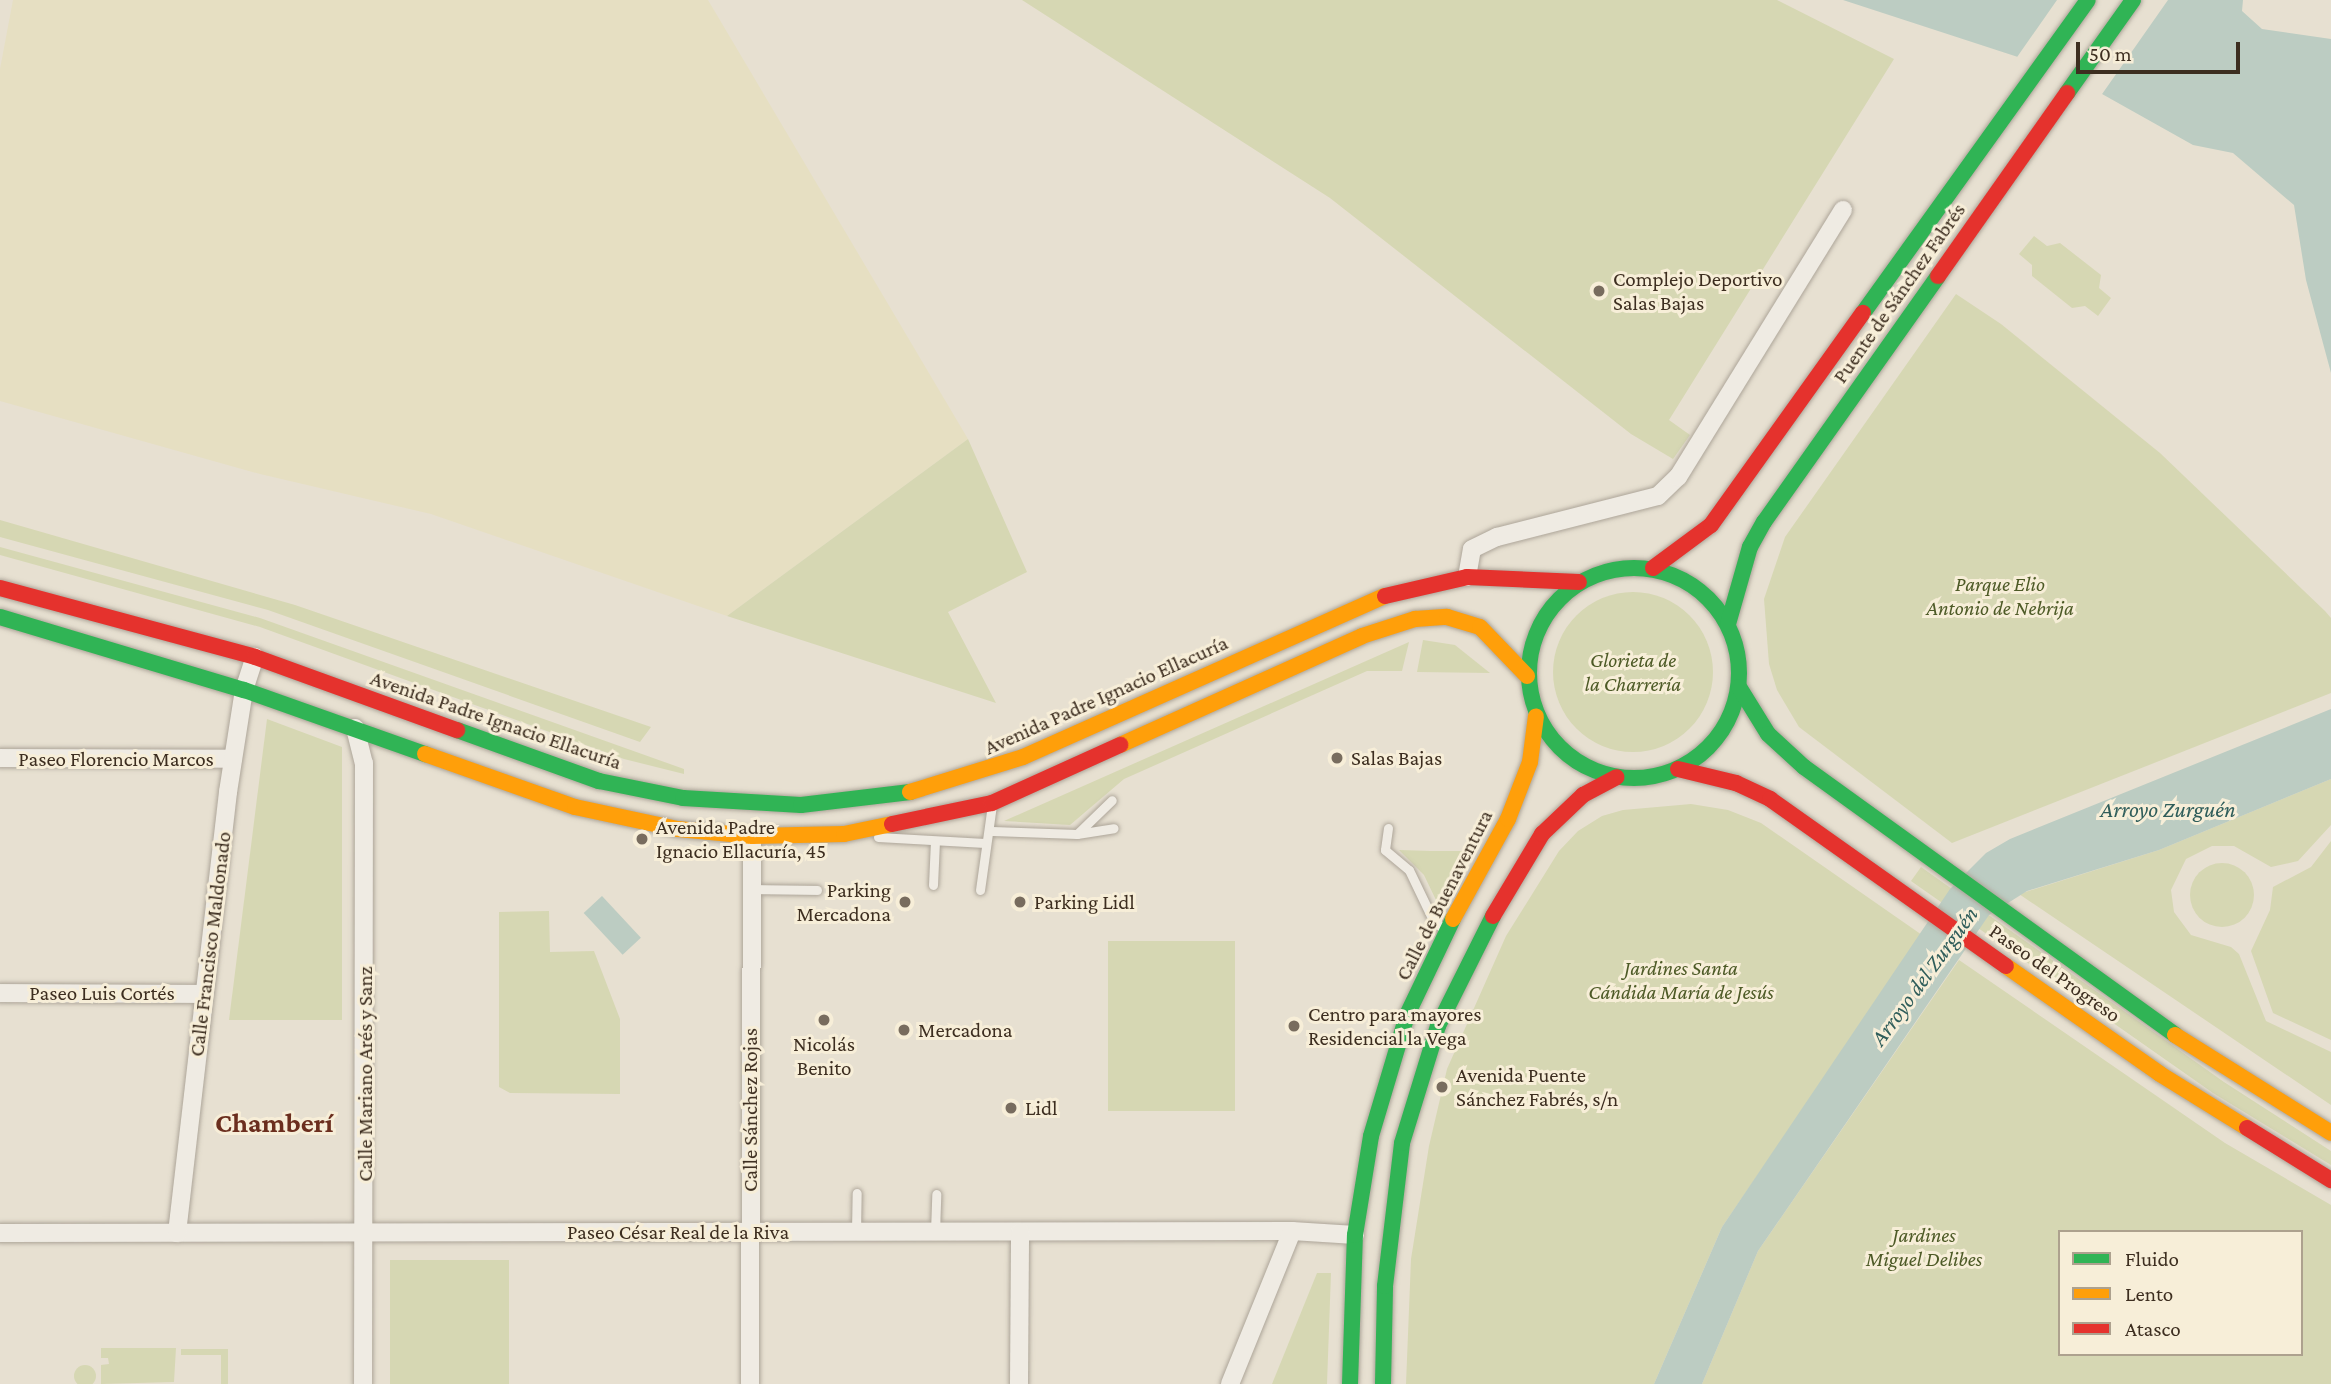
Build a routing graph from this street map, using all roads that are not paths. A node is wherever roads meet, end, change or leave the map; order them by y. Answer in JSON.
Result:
{"nodes":[{"id":1,"x":2088,"y":0,"type":"edge"},
{"id":2,"x":2133,"y":0,"type":"edge"},
{"id":3,"x":1843,"y":210,"type":"dead end"},
{"id":4,"x":1653,"y":568,"type":"junction"},
{"id":5,"x":1467,"y":577,"type":"junction"},
{"id":6,"x":1579,"y":582,"type":"junction"},
{"id":7,"x":0,"y":588,"type":"edge"},
{"id":8,"x":0,"y":617,"type":"edge"},
{"id":9,"x":1728,"y":624,"type":"junction"},
{"id":10,"x":255,"y":657,"type":"junction"},
{"id":11,"x":1527,"y":676,"type":"junction"},
{"id":12,"x":1739,"y":687,"type":"junction"},
{"id":13,"x":244,"y":690,"type":"junction"},
{"id":14,"x":1536,"y":716,"type":"junction"},
{"id":15,"x":355,"y":728,"type":"junction"},
{"id":16,"x":393,"y":741,"type":"junction"},
{"id":17,"x":0,"y":758,"type":"edge"},
{"id":18,"x":233,"y":760,"type":"junction"},
{"id":19,"x":364,"y":763,"type":"junction"},
{"id":20,"x":1678,"y":769,"type":"junction"},
{"id":21,"x":1617,"y":777,"type":"junction"},
{"id":22,"x":1112,"y":800,"type":"dead end"},
{"id":23,"x":992,"y":803,"type":"junction"},
{"id":24,"x":1114,"y":828,"type":"dead end"},
{"id":25,"x":1388,"y":828,"type":"dead end"},
{"id":26,"x":992,"y":831,"type":"junction"},
{"id":27,"x":844,"y":834,"type":"junction"},
{"id":28,"x":1077,"y":834,"type":"junction"},
{"id":29,"x":752,"y":836,"type":"junction"},
{"id":30,"x":935,"y":841,"type":"junction"},
{"id":31,"x":985,"y":843,"type":"junction"},
{"id":32,"x":933,"y":886,"type":"dead end"},
{"id":33,"x":751,"y":889,"type":"junction"},
{"id":34,"x":817,"y":890,"type":"dead end"},
{"id":35,"x":980,"y":890,"type":"dead end"},
{"id":36,"x":1447,"y":930,"type":"junction"},
{"id":37,"x":0,"y":993,"type":"edge"},
{"id":38,"x":204,"y":994,"type":"junction"},
{"id":39,"x":2331,"y":1133,"type":"edge"},
{"id":40,"x":2331,"y":1180,"type":"edge"},
{"id":41,"x":857,"y":1193,"type":"dead end"},
{"id":42,"x":936,"y":1194,"type":"dead end"},
{"id":43,"x":365,"y":1231,"type":"junction"},
{"id":44,"x":1020,"y":1231,"type":"junction"},
{"id":45,"x":1292,"y":1231,"type":"junction"},
{"id":46,"x":749,"y":1232,"type":"junction"},
{"id":47,"x":856,"y":1232,"type":"junction"},
{"id":48,"x":935,"y":1232,"type":"junction"},
{"id":49,"x":0,"y":1233,"type":"edge"},
{"id":50,"x":177,"y":1233,"type":"junction"},
{"id":51,"x":1355,"y":1235,"type":"junction"},
{"id":52,"x":363,"y":1384,"type":"edge"},
{"id":53,"x":750,"y":1384,"type":"edge"},
{"id":54,"x":1019,"y":1384,"type":"edge"},
{"id":55,"x":1230,"y":1384,"type":"edge"},
{"id":56,"x":1350,"y":1384,"type":"edge"},
{"id":57,"x":1383,"y":1384,"type":"edge"}],
"edges":[{"from":1,"to":4,"type":"main road","name":"Puente de Sánchez Fabrés"},
{"from":2,"to":9,"type":"main road","name":"Puente de Sánchez Fabrés"},
{"from":3,"to":5,"type":"street"},
{"from":4,"to":6,"type":"main road"},
{"from":4,"to":9,"type":"main road"},
{"from":5,"to":6,"type":"main road","name":"Avenida Padre Ignacio Ellacuría"},
{"from":5,"to":10,"type":"main road","name":"Avenida Padre Ignacio Ellacuría"},
{"from":6,"to":11,"type":"main road"},
{"from":7,"to":10,"type":"main road","name":"Avenida Padre Ignacio Ellacuría"},
{"from":8,"to":13,"type":"main road"},
{"from":9,"to":12,"type":"main road"},
{"from":10,"to":13,"type":"street","name":"Calle Francisco Maldonado"},
{"from":11,"to":14,"type":"main road"},
{"from":11,"to":23,"type":"main road"},
{"from":12,"to":20,"type":"main road"},
{"from":12,"to":39,"type":"main road","name":"Paseo del Progreso"},
{"from":13,"to":15,"type":"main road"},
{"from":13,"to":18,"type":"street","name":"Calle Francisco Maldonado"},
{"from":14,"to":21,"type":"main road"},
{"from":14,"to":36,"type":"main road","name":"Calle de Buenaventura"},
{"from":15,"to":16,"type":"main road"},
{"from":15,"to":19,"type":"street","name":"Calle Mariano Arés y Sanz"},
{"from":16,"to":19,"type":"street"},
{"from":16,"to":29,"type":"main road"},
{"from":17,"to":18,"type":"street","name":"Paseo Florencio Marcos"},
{"from":18,"to":38,"type":"street","name":"Calle Francisco Maldonado"},
{"from":19,"to":43,"type":"street","name":"Calle Mariano Arés y Sanz"},
{"from":20,"to":21,"type":"main road"},
{"from":20,"to":40,"type":"main road","name":"Paseo del Progreso"},
{"from":21,"to":57,"type":"main road"},
{"from":22,"to":28,"type":"lane"},
{"from":23,"to":26,"type":"lane"},
{"from":23,"to":27,"type":"main road"},
{"from":24,"to":28,"type":"lane"},
{"from":25,"to":36,"type":"lane"},
{"from":26,"to":28,"type":"lane"},
{"from":26,"to":31,"type":"lane"},
{"from":27,"to":29,"type":"main road"},
{"from":27,"to":30,"type":"lane"},
{"from":29,"to":33,"type":"street","name":"Calle Sánchez Rojas"},
{"from":30,"to":31,"type":"lane"},
{"from":30,"to":32,"type":"lane"},
{"from":31,"to":35,"type":"lane"},
{"from":33,"to":34,"type":"lane"},
{"from":33,"to":46,"type":"street","name":"Calle Sánchez Rojas"},
{"from":36,"to":51,"type":"main road","name":"Calle de Buenaventura"},
{"from":37,"to":38,"type":"street","name":"Paseo Luis Cortés"},
{"from":38,"to":50,"type":"street","name":"Calle Francisco Maldonado"},
{"from":41,"to":47,"type":"lane"},
{"from":42,"to":48,"type":"lane"},
{"from":43,"to":46,"type":"street","name":"Paseo César Real de la Riva"},
{"from":43,"to":50,"type":"street","name":"Paseo César Real de la Riva"},
{"from":43,"to":52,"type":"street","name":"Calle Mariano Arés y Sanz"},
{"from":44,"to":45,"type":"street","name":"Paseo César Real de la Riva"},
{"from":44,"to":48,"type":"street","name":"Paseo César Real de la Riva"},
{"from":44,"to":54,"type":"street"},
{"from":45,"to":51,"type":"street","name":"Paseo César Real de la Riva"},
{"from":45,"to":55,"type":"street"},
{"from":46,"to":47,"type":"street","name":"Paseo César Real de la Riva"},
{"from":46,"to":53,"type":"street","name":"Calle Sánchez Rojas"},
{"from":47,"to":48,"type":"street","name":"Paseo César Real de la Riva"},
{"from":49,"to":50,"type":"street","name":"Paseo César Real de la Riva"},
{"from":51,"to":56,"type":"main road","name":"Calle de Buenaventura"}]}
